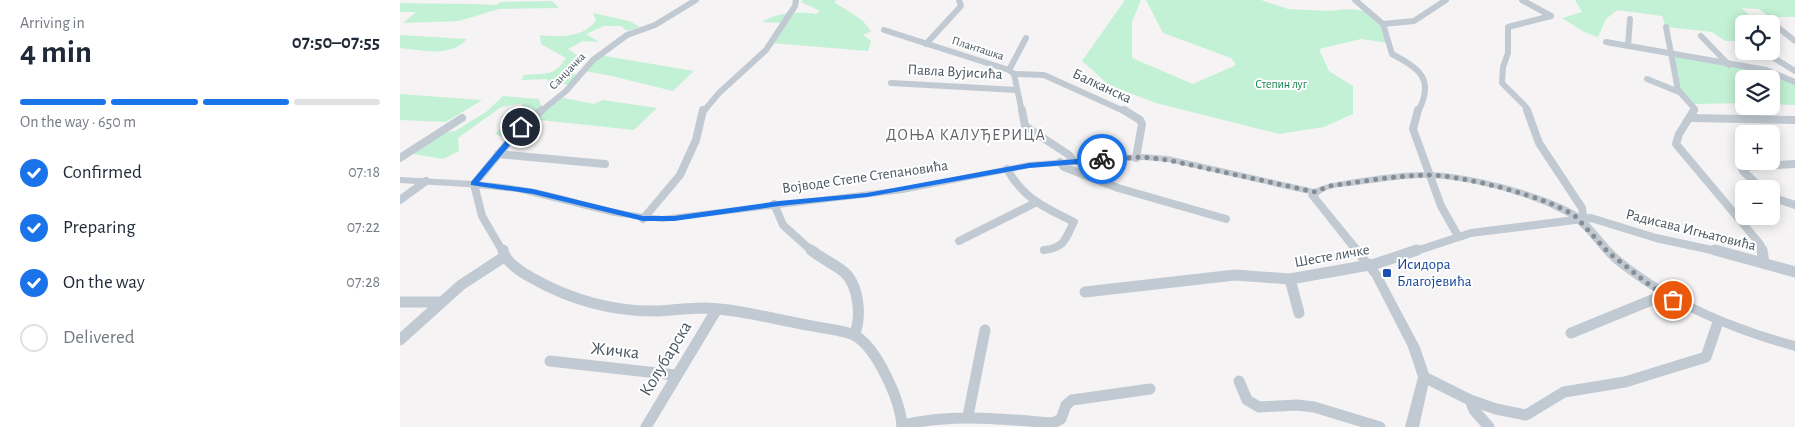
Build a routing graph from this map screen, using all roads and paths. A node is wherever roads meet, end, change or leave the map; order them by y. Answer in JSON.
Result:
{"nodes":[{"id":1,"x":696,"y":0,"type":"edge"},
{"id":2,"x":796,"y":0,"type":"edge"},
{"id":3,"x":959,"y":0,"type":"edge"},
{"id":4,"x":1355,"y":0,"type":"edge"},
{"id":5,"x":1446,"y":0,"type":"edge"},
{"id":6,"x":1522,"y":0,"type":"edge"},
{"id":7,"x":1630,"y":19,"type":"dead end"},
{"id":8,"x":1383,"y":24,"type":"junction"},
{"id":9,"x":1666,"y":26,"type":"dead end"},
{"id":10,"x":884,"y":30,"type":"dead end"},
{"id":11,"x":1780,"y":31,"type":"edge"},
{"id":12,"x":1701,"y":36,"type":"dead end"},
{"id":13,"x":1026,"y":38,"type":"dead end"},
{"id":14,"x":1606,"y":42,"type":"dead end"},
{"id":15,"x":1793,"y":43,"type":"edge"},
{"id":16,"x":926,"y":44,"type":"junction"},
{"id":17,"x":1628,"y":46,"type":"junction"},
{"id":18,"x":1673,"y":55,"type":"junction"},
{"id":19,"x":1777,"y":60,"type":"edge"},
{"id":20,"x":1729,"y":65,"type":"junction"},
{"id":21,"x":1795,"y":71,"type":"edge"},
{"id":22,"x":1011,"y":72,"type":"junction"},
{"id":23,"x":1647,"y":79,"type":"dead end"},
{"id":24,"x":1794,"y":81,"type":"edge"},
{"id":25,"x":891,"y":83,"type":"dead end"},
{"id":26,"x":1017,"y":90,"type":"junction"},
{"id":27,"x":1679,"y":92,"type":"junction"},
{"id":28,"x":462,"y":118,"type":"dead end"},
{"id":29,"x":1691,"y":118,"type":"junction"},
{"id":30,"x":1795,"y":120,"type":"edge"},
{"id":31,"x":498,"y":154,"type":"junction"},
{"id":32,"x":400,"y":158,"type":"edge"},
{"id":33,"x":1136,"y":158,"type":"junction"},
{"id":34,"x":1073,"y":161,"type":"junction"},
{"id":35,"x":1060,"y":162,"type":"junction"},
{"id":36,"x":605,"y":164,"type":"dead end"},
{"id":37,"x":1795,"y":164,"type":"edge"},
{"id":38,"x":1007,"y":169,"type":"junction"},
{"id":39,"x":1430,"y":175,"type":"junction"},
{"id":40,"x":400,"y":180,"type":"edge"},
{"id":41,"x":1752,"y":180,"type":"edge"},
{"id":42,"x":426,"y":181,"type":"junction"},
{"id":43,"x":474,"y":184,"type":"junction"},
{"id":44,"x":1315,"y":192,"type":"junction"},
{"id":45,"x":400,"y":200,"type":"edge"},
{"id":46,"x":1780,"y":200,"type":"edge"},
{"id":47,"x":1035,"y":203,"type":"junction"},
{"id":48,"x":774,"y":204,"type":"junction"},
{"id":49,"x":1795,"y":205,"type":"edge"},
{"id":50,"x":643,"y":219,"type":"junction"},
{"id":51,"x":1226,"y":219,"type":"dead end"},
{"id":52,"x":1580,"y":220,"type":"junction"},
{"id":53,"x":1458,"y":236,"type":"junction"},
{"id":54,"x":959,"y":241,"type":"dead end"},
{"id":55,"x":1044,"y":250,"type":"dead end"},
{"id":56,"x":504,"y":257,"type":"junction"},
{"id":57,"x":1764,"y":263,"type":"junction"},
{"id":58,"x":1368,"y":265,"type":"junction"},
{"id":59,"x":1795,"y":272,"type":"edge"},
{"id":60,"x":1290,"y":279,"type":"junction"},
{"id":61,"x":1085,"y":292,"type":"dead end"},
{"id":62,"x":1664,"y":296,"type":"junction"},
{"id":63,"x":400,"y":302,"type":"edge"},
{"id":64,"x":440,"y":302,"type":"junction"},
{"id":65,"x":717,"y":309,"type":"junction"},
{"id":66,"x":1299,"y":313,"type":"dead end"},
{"id":67,"x":1718,"y":322,"type":"junction"},
{"id":68,"x":985,"y":330,"type":"dead end"},
{"id":69,"x":1571,"y":333,"type":"dead end"},
{"id":70,"x":854,"y":335,"type":"junction"},
{"id":71,"x":400,"y":340,"type":"edge"},
{"id":72,"x":1795,"y":346,"type":"edge"},
{"id":73,"x":550,"y":361,"type":"dead end"},
{"id":74,"x":676,"y":375,"type":"junction"},
{"id":75,"x":1424,"y":377,"type":"junction"},
{"id":76,"x":1240,"y":381,"type":"dead end"},
{"id":77,"x":1150,"y":389,"type":"dead end"},
{"id":78,"x":1470,"y":400,"type":"junction"},
{"id":79,"x":968,"y":416,"type":"junction"},
{"id":80,"x":902,"y":426,"type":"edge"},
{"id":81,"x":646,"y":427,"type":"edge"},
{"id":82,"x":1380,"y":427,"type":"edge"},
{"id":83,"x":1412,"y":427,"type":"edge"},
{"id":84,"x":1490,"y":427,"type":"edge"}],
"edges":[{"from":1,"to":31,"type":"street","name":"Санџачка"},
{"from":2,"to":50,"type":"street"},
{"from":3,"to":16,"type":"street"},
{"from":4,"to":8,"type":"street"},
{"from":5,"to":8,"type":"street"},
{"from":6,"to":52,"type":"street"},
{"from":7,"to":17,"type":"street"},
{"from":8,"to":39,"type":"street"},
{"from":9,"to":18,"type":"street"},
{"from":10,"to":16,"type":"street","name":"Планташка"},
{"from":11,"to":15,"type":"street"},
{"from":12,"to":20,"type":"street"},
{"from":13,"to":22,"type":"street"},
{"from":14,"to":17,"type":"street"},
{"from":16,"to":22,"type":"street","name":"Планташка"},
{"from":17,"to":18,"type":"street"},
{"from":18,"to":20,"type":"street"},
{"from":18,"to":27,"type":"street"},
{"from":19,"to":21,"type":"street"},
{"from":20,"to":24,"type":"street"},
{"from":22,"to":26,"type":"street","name":"Планташка"},
{"from":22,"to":33,"type":"street","name":"Балканска"},
{"from":23,"to":27,"type":"street"},
{"from":25,"to":26,"type":"street","name":"Павла Вујисића"},
{"from":26,"to":34,"type":"street","name":"Планташка"},
{"from":27,"to":29,"type":"street"},
{"from":28,"to":32,"type":"street"},
{"from":29,"to":30,"type":"street"},
{"from":29,"to":57,"type":"street"},
{"from":31,"to":36,"type":"street"},
{"from":31,"to":43,"type":"street","name":"Санџачка"},
{"from":33,"to":34,"type":"street","name":"Војводе Степе Степановића"},
{"from":33,"to":44,"type":"street","name":"Војводе Степе Степановића"},
{"from":34,"to":35,"type":"street","name":"Војводе Степе Степановића"},
{"from":35,"to":38,"type":"street","name":"Војводе Степе Степановића"},
{"from":35,"to":51,"type":"street"},
{"from":37,"to":41,"type":"street"},
{"from":38,"to":47,"type":"street"},
{"from":38,"to":48,"type":"street","name":"Војводе Степе Степановића"},
{"from":39,"to":44,"type":"street","name":"Војводе Степе Степановића"},
{"from":39,"to":52,"type":"street","name":"Војводе Степе Степановића"},
{"from":39,"to":53,"type":"street"},
{"from":40,"to":42,"type":"street","name":"Војводе Степе Степановића"},
{"from":42,"to":43,"type":"street","name":"Војводе Степе Степановића"},
{"from":42,"to":45,"type":"street"},
{"from":43,"to":50,"type":"street","name":"Војводе Степе Степановића"},
{"from":43,"to":56,"type":"street"},
{"from":44,"to":58,"type":"street"},
{"from":46,"to":49,"type":"street"},
{"from":47,"to":54,"type":"street"},
{"from":47,"to":55,"type":"street"},
{"from":48,"to":50,"type":"street","name":"Војводе Степе Степановића"},
{"from":48,"to":70,"type":"street"},
{"from":52,"to":53,"type":"street","name":"Шесте личке"},
{"from":52,"to":57,"type":"street","name":"Радисава Игњатовића"},
{"from":52,"to":62,"type":"street","name":"Војводе Степе Степановића"},
{"from":53,"to":58,"type":"street","name":"Шесте личке"},
{"from":56,"to":64,"type":"street"},
{"from":56,"to":65,"type":"street"},
{"from":57,"to":59,"type":"street","name":"Радисава Игњатовића"},
{"from":58,"to":60,"type":"street","name":"Шесте личке"},
{"from":58,"to":75,"type":"street"},
{"from":60,"to":61,"type":"street","name":"Шесте личке"},
{"from":60,"to":66,"type":"street"},
{"from":62,"to":67,"type":"street","name":"Војводе Степе Степановића"},
{"from":62,"to":69,"type":"street"},
{"from":63,"to":64,"type":"street"},
{"from":64,"to":71,"type":"street"},
{"from":65,"to":70,"type":"street"},
{"from":65,"to":74,"type":"street","name":"Колубарска"},
{"from":67,"to":72,"type":"street","name":"Војводе Степе Степановића"},
{"from":67,"to":78,"type":"street"},
{"from":68,"to":79,"type":"street"},
{"from":70,"to":80,"type":"street"},
{"from":73,"to":74,"type":"street","name":"Жичка"},
{"from":74,"to":81,"type":"street","name":"Колубарска"},
{"from":75,"to":78,"type":"street"},
{"from":75,"to":83,"type":"street"},
{"from":76,"to":82,"type":"street"},
{"from":77,"to":79,"type":"street"},
{"from":78,"to":84,"type":"street"},
{"from":79,"to":80,"type":"street"}]}
